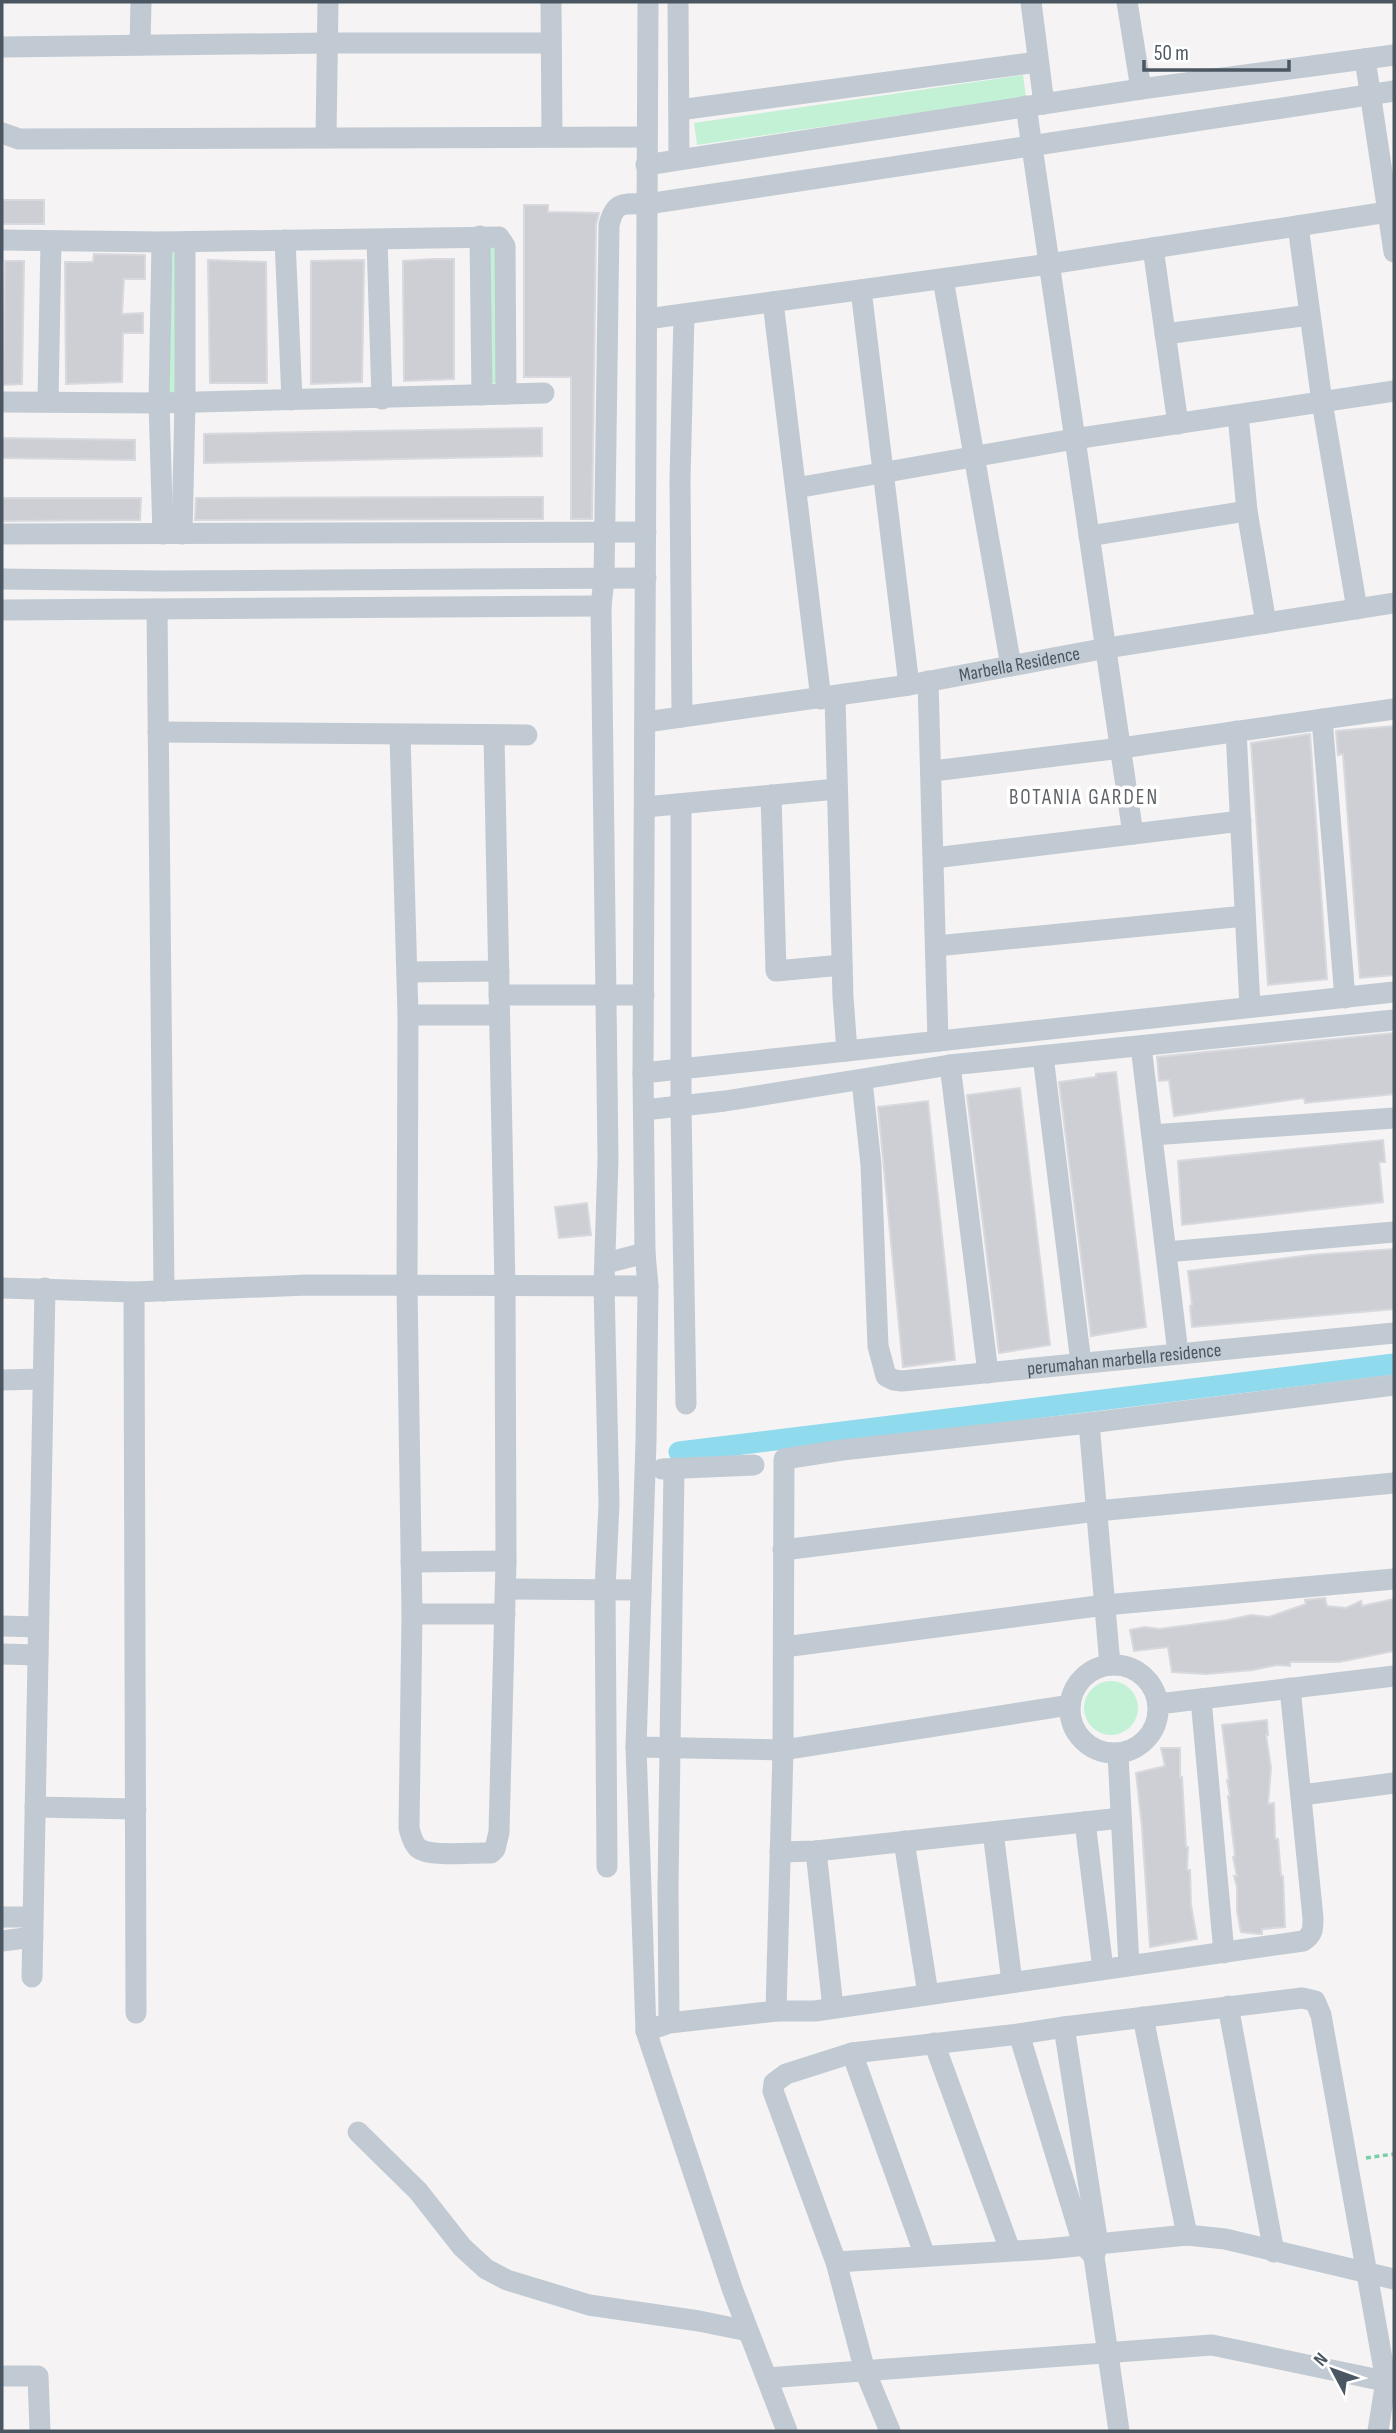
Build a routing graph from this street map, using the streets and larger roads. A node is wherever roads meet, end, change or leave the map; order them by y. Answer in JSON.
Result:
{"nodes":[{"id":1,"x":141,"y":2,"type":"edge"},
{"id":2,"x":328,"y":2,"type":"edge"},
{"id":3,"x":551,"y":2,"type":"edge"},
{"id":4,"x":648,"y":2,"type":"edge"},
{"id":5,"x":678,"y":2,"type":"edge"},
{"id":6,"x":1031,"y":2,"type":"edge"},
{"id":7,"x":1127,"y":2,"type":"edge"},
{"id":8,"x":327,"y":43,"type":"junction"},
{"id":9,"x":551,"y":43,"type":"junction"},
{"id":10,"x":140,"y":45,"type":"junction"},
{"id":11,"x":2,"y":47,"type":"edge"},
{"id":12,"x":2,"y":54,"type":"edge"},
{"id":13,"x":1394,"y":55,"type":"edge"},
{"id":14,"x":1365,"y":59,"type":"junction"},
{"id":15,"x":1038,"y":62,"type":"junction"},
{"id":16,"x":1141,"y":89,"type":"junction"},
{"id":17,"x":1394,"y":91,"type":"edge"},
{"id":18,"x":1372,"y":95,"type":"junction"},
{"id":19,"x":1035,"y":105,"type":"junction"},
{"id":20,"x":679,"y":110,"type":"junction"},
{"id":21,"x":2,"y":133,"type":"edge"},
{"id":22,"x":646,"y":136,"type":"junction"},
{"id":23,"x":552,"y":137,"type":"junction"},
{"id":24,"x":326,"y":138,"type":"junction"},
{"id":25,"x":1032,"y":146,"type":"junction"},
{"id":26,"x":679,"y":159,"type":"junction"},
{"id":27,"x":646,"y":164,"type":"junction"},
{"id":28,"x":647,"y":204,"type":"junction"},
{"id":29,"x":1391,"y":212,"type":"edge"},
{"id":30,"x":1298,"y":226,"type":"junction"},
{"id":31,"x":480,"y":236,"type":"junction"},
{"id":32,"x":2,"y":240,"type":"edge"},
{"id":33,"x":285,"y":240,"type":"junction"},
{"id":34,"x":377,"y":240,"type":"junction"},
{"id":35,"x":51,"y":241,"type":"junction"},
{"id":36,"x":162,"y":242,"type":"junction"},
{"id":37,"x":185,"y":242,"type":"junction"},
{"id":38,"x":1153,"y":248,"type":"junction"},
{"id":39,"x":1394,"y":252,"type":"edge"},
{"id":40,"x":1049,"y":264,"type":"junction"},
{"id":41,"x":943,"y":279,"type":"junction"},
{"id":42,"x":861,"y":290,"type":"junction"},
{"id":43,"x":773,"y":302,"type":"junction"},
{"id":44,"x":684,"y":314,"type":"junction"},
{"id":45,"x":1310,"y":316,"type":"junction"},
{"id":46,"x":646,"y":319,"type":"junction"},
{"id":47,"x":1165,"y":334,"type":"junction"},
{"id":48,"x":1394,"y":391,"type":"edge"},
{"id":49,"x":544,"y":393,"type":"dead end"},
{"id":50,"x":506,"y":394,"type":"junction"},
{"id":51,"x":482,"y":395,"type":"junction"},
{"id":52,"x":382,"y":399,"type":"junction"},
{"id":53,"x":292,"y":400,"type":"junction"},
{"id":54,"x":2,"y":402,"type":"edge"},
{"id":55,"x":48,"y":402,"type":"junction"},
{"id":56,"x":185,"y":402,"type":"junction"},
{"id":57,"x":1322,"y":402,"type":"junction"},
{"id":58,"x":159,"y":403,"type":"junction"},
{"id":59,"x":1238,"y":415,"type":"junction"},
{"id":60,"x":1178,"y":424,"type":"junction"},
{"id":61,"x":1074,"y":439,"type":"junction"},
{"id":62,"x":973,"y":457,"type":"junction"},
{"id":63,"x":885,"y":472,"type":"junction"},
{"id":64,"x":796,"y":488,"type":"junction"},
{"id":65,"x":682,"y":499,"type":"junction"},
{"id":66,"x":646,"y":500,"type":"junction"},
{"id":67,"x":1247,"y":511,"type":"junction"},
{"id":68,"x":605,"y":531,"type":"junction"},
{"id":69,"x":646,"y":532,"type":"junction"},
{"id":70,"x":2,"y":534,"type":"edge"},
{"id":71,"x":172,"y":534,"type":"junction"},
{"id":72,"x":1089,"y":536,"type":"junction"},
{"id":73,"x":646,"y":578,"type":"junction"},
{"id":74,"x":2,"y":579,"type":"edge"},
{"id":75,"x":604,"y":579,"type":"junction"},
{"id":76,"x":1394,"y":603,"type":"edge"},
{"id":77,"x":601,"y":606,"type":"junction"},
{"id":78,"x":158,"y":609,"type":"junction"},
{"id":79,"x":1357,"y":609,"type":"junction"},
{"id":80,"x":2,"y":610,"type":"edge"},
{"id":81,"x":1266,"y":623,"type":"junction"},
{"id":82,"x":1107,"y":648,"type":"junction"},
{"id":83,"x":1011,"y":666,"type":"junction"},
{"id":84,"x":919,"y":683,"type":"junction"},
{"id":85,"x":828,"y":698,"type":"junction"},
{"id":86,"x":1394,"y":709,"type":"edge"},
{"id":87,"x":682,"y":717,"type":"junction"},
{"id":88,"x":1322,"y":719,"type":"junction"},
{"id":89,"x":646,"y":722,"type":"junction"},
{"id":90,"x":1237,"y":731,"type":"junction"},
{"id":91,"x":158,"y":732,"type":"junction"},
{"id":92,"x":400,"y":735,"type":"junction"},
{"id":93,"x":494,"y":735,"type":"junction"},
{"id":94,"x":527,"y":735,"type":"dead end"},
{"id":95,"x":1121,"y":748,"type":"junction"},
{"id":96,"x":933,"y":771,"type":"junction"},
{"id":97,"x":838,"y":789,"type":"junction"},
{"id":98,"x":771,"y":795,"type":"junction"},
{"id":99,"x":681,"y":804,"type":"junction"},
{"id":100,"x":645,"y":807,"type":"junction"},
{"id":101,"x":1241,"y":821,"type":"junction"},
{"id":102,"x":1133,"y":834,"type":"junction"},
{"id":103,"x":934,"y":858,"type":"junction"},
{"id":104,"x":1245,"y":916,"type":"junction"},
{"id":105,"x":936,"y":946,"type":"junction"},
{"id":106,"x":842,"y":965,"type":"junction"},
{"id":107,"x":499,"y":971,"type":"junction"},
{"id":108,"x":408,"y":972,"type":"junction"},
{"id":109,"x":1394,"y":992,"type":"edge"},
{"id":110,"x":644,"y":995,"type":"junction"},
{"id":111,"x":606,"y":996,"type":"junction"},
{"id":112,"x":1345,"y":998,"type":"junction"},
{"id":113,"x":499,"y":1005,"type":"junction"},
{"id":114,"x":1250,"y":1007,"type":"junction"},
{"id":115,"x":408,"y":1015,"type":"junction"},
{"id":116,"x":1394,"y":1020,"type":"edge"},
{"id":117,"x":938,"y":1041,"type":"junction"},
{"id":118,"x":1141,"y":1046,"type":"junction"},
{"id":119,"x":847,"y":1051,"type":"junction"},
{"id":120,"x":1043,"y":1056,"type":"junction"},
{"id":121,"x":950,"y":1065,"type":"junction"},
{"id":122,"x":681,"y":1068,"type":"junction"},
{"id":123,"x":643,"y":1073,"type":"junction"},
{"id":124,"x":862,"y":1081,"type":"junction"},
{"id":125,"x":681,"y":1107,"type":"junction"},
{"id":126,"x":644,"y":1110,"type":"junction"},
{"id":127,"x":1394,"y":1118,"type":"edge"},
{"id":128,"x":1152,"y":1135,"type":"junction"},
{"id":129,"x":1394,"y":1232,"type":"edge"},
{"id":130,"x":1166,"y":1252,"type":"junction"},
{"id":131,"x":645,"y":1253,"type":"junction"},
{"id":132,"x":606,"y":1264,"type":"junction"},
{"id":133,"x":407,"y":1286,"type":"junction"},
{"id":134,"x":604,"y":1286,"type":"junction"},
{"id":135,"x":648,"y":1286,"type":"junction"},
{"id":136,"x":505,"y":1287,"type":"junction"},
{"id":137,"x":2,"y":1288,"type":"edge"},
{"id":138,"x":45,"y":1288,"type":"junction"},
{"id":139,"x":164,"y":1291,"type":"junction"},
{"id":140,"x":134,"y":1292,"type":"junction"},
{"id":141,"x":1394,"y":1333,"type":"edge"},
{"id":142,"x":1178,"y":1353,"type":"junction"},
{"id":143,"x":1081,"y":1363,"type":"junction"},
{"id":144,"x":988,"y":1373,"type":"junction"},
{"id":145,"x":43,"y":1379,"type":"junction"},
{"id":146,"x":2,"y":1380,"type":"edge"},
{"id":147,"x":1394,"y":1385,"type":"edge"},
{"id":148,"x":686,"y":1404,"type":"dead end"},
{"id":149,"x":1089,"y":1423,"type":"junction"},
{"id":150,"x":754,"y":1465,"type":"dead end"},
{"id":151,"x":674,"y":1468,"type":"junction"},
{"id":152,"x":645,"y":1470,"type":"junction"},
{"id":153,"x":1394,"y":1483,"type":"edge"},
{"id":154,"x":1097,"y":1511,"type":"junction"},
{"id":155,"x":783,"y":1550,"type":"junction"},
{"id":156,"x":506,"y":1561,"type":"junction"},
{"id":157,"x":411,"y":1562,"type":"junction"},
{"id":158,"x":1394,"y":1579,"type":"edge"},
{"id":159,"x":506,"y":1588,"type":"junction"},
{"id":160,"x":605,"y":1589,"type":"junction"},
{"id":161,"x":641,"y":1590,"type":"junction"},
{"id":162,"x":1105,"y":1605,"type":"junction"},
{"id":163,"x":412,"y":1614,"type":"junction"},
{"id":164,"x":505,"y":1614,"type":"junction"},
{"id":165,"x":2,"y":1626,"type":"edge"},
{"id":166,"x":38,"y":1627,"type":"junction"},
{"id":167,"x":784,"y":1647,"type":"junction"},
{"id":168,"x":2,"y":1654,"type":"edge"},
{"id":169,"x":38,"y":1655,"type":"junction"},
{"id":170,"x":1110,"y":1665,"type":"junction"},
{"id":171,"x":1394,"y":1676,"type":"edge"},
{"id":172,"x":1290,"y":1688,"type":"junction"},
{"id":173,"x":1201,"y":1699,"type":"junction"},
{"id":174,"x":1158,"y":1704,"type":"junction"},
{"id":175,"x":1070,"y":1705,"type":"junction"},
{"id":176,"x":636,"y":1747,"type":"junction"},
{"id":177,"x":670,"y":1748,"type":"junction"},
{"id":178,"x":783,"y":1750,"type":"junction"},
{"id":179,"x":1118,"y":1754,"type":"junction"},
{"id":180,"x":637,"y":1769,"type":"junction"},
{"id":181,"x":606,"y":1773,"type":"junction"},
{"id":182,"x":1394,"y":1783,"type":"edge"},
{"id":183,"x":1302,"y":1795,"type":"junction"},
{"id":184,"x":35,"y":1807,"type":"junction"},
{"id":185,"x":136,"y":1810,"type":"junction"},
{"id":186,"x":1121,"y":1818,"type":"junction"},
{"id":187,"x":1086,"y":1822,"type":"junction"},
{"id":188,"x":993,"y":1832,"type":"junction"},
{"id":189,"x":904,"y":1841,"type":"junction"},
{"id":190,"x":816,"y":1851,"type":"junction"},
{"id":191,"x":780,"y":1852,"type":"junction"},
{"id":192,"x":607,"y":1867,"type":"dead end"},
{"id":193,"x":2,"y":1917,"type":"edge"},
{"id":194,"x":33,"y":1927,"type":"junction"},
{"id":195,"x":2,"y":1941,"type":"edge"},
{"id":196,"x":1224,"y":1953,"type":"junction"},
{"id":197,"x":1129,"y":1965,"type":"junction"},
{"id":198,"x":1103,"y":1969,"type":"junction"},
{"id":199,"x":32,"y":1977,"type":"dead end"},
{"id":200,"x":1012,"y":1982,"type":"junction"},
{"id":201,"x":928,"y":1994,"type":"junction"},
{"id":202,"x":1228,"y":2006,"type":"junction"},
{"id":203,"x":833,"y":2008,"type":"junction"},
{"id":204,"x":776,"y":2011,"type":"junction"},
{"id":205,"x":136,"y":2014,"type":"dead end"},
{"id":206,"x":1143,"y":2017,"type":"junction"},
{"id":207,"x":669,"y":2023,"type":"junction"},
{"id":208,"x":1065,"y":2027,"type":"junction"},
{"id":209,"x":646,"y":2031,"type":"junction"},
{"id":210,"x":1020,"y":2035,"type":"junction"},
{"id":211,"x":933,"y":2043,"type":"junction"},
{"id":212,"x":852,"y":2053,"type":"junction"},
{"id":213,"x":358,"y":2132,"type":"dead end"},
{"id":214,"x":1187,"y":2235,"type":"junction"},
{"id":215,"x":1092,"y":2249,"type":"junction"},
{"id":216,"x":1010,"y":2250,"type":"junction"},
{"id":217,"x":1274,"y":2252,"type":"junction"},
{"id":218,"x":925,"y":2256,"type":"junction"},
{"id":219,"x":836,"y":2262,"type":"junction"},
{"id":220,"x":1366,"y":2271,"type":"junction"},
{"id":221,"x":1394,"y":2279,"type":"edge"},
{"id":222,"x":748,"y":2331,"type":"junction"},
{"id":223,"x":1107,"y":2351,"type":"junction"},
{"id":224,"x":865,"y":2371,"type":"junction"},
{"id":225,"x":2,"y":2376,"type":"edge"},
{"id":226,"x":767,"y":2378,"type":"junction"},
{"id":227,"x":1390,"y":2382,"type":"edge"},
{"id":228,"x":40,"y":2431,"type":"edge"},
{"id":229,"x":786,"y":2431,"type":"edge"},
{"id":230,"x":890,"y":2431,"type":"edge"},
{"id":231,"x":1119,"y":2431,"type":"edge"},
{"id":232,"x":1378,"y":2431,"type":"edge"}],
"edges":[{"from":1,"to":10,"type":"street"},
{"from":2,"to":8,"type":"street"},
{"from":3,"to":9,"type":"street"},
{"from":4,"to":22,"type":"street"},
{"from":5,"to":20,"type":"street"},
{"from":6,"to":15,"type":"street"},
{"from":7,"to":16,"type":"street"},
{"from":8,"to":9,"type":"street"},
{"from":8,"to":10,"type":"street"},
{"from":8,"to":24,"type":"street"},
{"from":9,"to":23,"type":"street"},
{"from":10,"to":11,"type":"street"},
{"from":11,"to":12,"type":"street"},
{"from":13,"to":14,"type":"street"},
{"from":14,"to":16,"type":"street"},
{"from":14,"to":18,"type":"street"},
{"from":15,"to":19,"type":"street"},
{"from":15,"to":20,"type":"street"},
{"from":16,"to":19,"type":"street"},
{"from":17,"to":18,"type":"street"},
{"from":18,"to":25,"type":"street"},
{"from":18,"to":29,"type":"street"},
{"from":19,"to":25,"type":"street"},
{"from":19,"to":26,"type":"street"},
{"from":20,"to":26,"type":"street"},
{"from":21,"to":24,"type":"street"},
{"from":22,"to":23,"type":"street"},
{"from":22,"to":27,"type":"street"},
{"from":23,"to":24,"type":"street"},
{"from":25,"to":28,"type":"street"},
{"from":25,"to":40,"type":"street"},
{"from":26,"to":27,"type":"street"},
{"from":27,"to":28,"type":"street"},
{"from":28,"to":46,"type":"street"},
{"from":28,"to":68,"type":"street"},
{"from":29,"to":30,"type":"street"},
{"from":29,"to":39,"type":"street"},
{"from":30,"to":38,"type":"street"},
{"from":30,"to":45,"type":"street"},
{"from":31,"to":34,"type":"street"},
{"from":31,"to":50,"type":"street"},
{"from":31,"to":51,"type":"street"},
{"from":32,"to":35,"type":"street"},
{"from":33,"to":34,"type":"street"},
{"from":33,"to":37,"type":"street"},
{"from":33,"to":53,"type":"street"},
{"from":34,"to":52,"type":"street"},
{"from":35,"to":36,"type":"street"},
{"from":35,"to":55,"type":"street"},
{"from":36,"to":37,"type":"street"},
{"from":36,"to":58,"type":"street"},
{"from":37,"to":56,"type":"street"},
{"from":38,"to":40,"type":"street"},
{"from":38,"to":47,"type":"street"},
{"from":40,"to":41,"type":"street"},
{"from":40,"to":61,"type":"street"},
{"from":41,"to":42,"type":"street"},
{"from":41,"to":62,"type":"street"},
{"from":42,"to":43,"type":"street"},
{"from":42,"to":63,"type":"street"},
{"from":43,"to":44,"type":"street"},
{"from":43,"to":64,"type":"street"},
{"from":44,"to":46,"type":"street"},
{"from":44,"to":65,"type":"street"},
{"from":45,"to":47,"type":"street"},
{"from":45,"to":57,"type":"street"},
{"from":46,"to":66,"type":"street"},
{"from":47,"to":60,"type":"street"},
{"from":48,"to":57,"type":"street"},
{"from":49,"to":50,"type":"street"},
{"from":50,"to":51,"type":"street"},
{"from":51,"to":52,"type":"street"},
{"from":52,"to":53,"type":"street"},
{"from":53,"to":56,"type":"street"},
{"from":54,"to":55,"type":"street"},
{"from":55,"to":58,"type":"street"},
{"from":56,"to":58,"type":"street"},
{"from":56,"to":71,"type":"street"},
{"from":57,"to":59,"type":"street"},
{"from":57,"to":79,"type":"street"},
{"from":58,"to":71,"type":"street"},
{"from":59,"to":60,"type":"street"},
{"from":59,"to":67,"type":"street"},
{"from":60,"to":61,"type":"street"},
{"from":61,"to":62,"type":"street"},
{"from":61,"to":72,"type":"street"},
{"from":62,"to":63,"type":"street"},
{"from":62,"to":83,"type":"street"},
{"from":63,"to":64,"type":"street"},
{"from":63,"to":84,"type":"street"},
{"from":64,"to":85,"type":"street"},
{"from":65,"to":66,"type":"street"},
{"from":65,"to":87,"type":"street"},
{"from":66,"to":69,"type":"street"},
{"from":67,"to":72,"type":"street"},
{"from":67,"to":81,"type":"street"},
{"from":68,"to":69,"type":"street"},
{"from":68,"to":71,"type":"street"},
{"from":68,"to":75,"type":"street"},
{"from":69,"to":73,"type":"street"},
{"from":70,"to":71,"type":"street"},
{"from":72,"to":82,"type":"street"},
{"from":73,"to":75,"type":"street"},
{"from":73,"to":89,"type":"street"},
{"from":74,"to":75,"type":"street"},
{"from":75,"to":77,"type":"street"},
{"from":76,"to":79,"type":"street","name":"Marbella Residence"},
{"from":77,"to":78,"type":"street"},
{"from":77,"to":111,"type":"street"},
{"from":78,"to":80,"type":"street"},
{"from":78,"to":91,"type":"street"},
{"from":79,"to":81,"type":"street","name":"Marbella Residence"},
{"from":81,"to":82,"type":"street","name":"Marbella Residence"},
{"from":82,"to":83,"type":"street","name":"Marbella Residence"},
{"from":82,"to":95,"type":"street"},
{"from":83,"to":84,"type":"street","name":"Marbella Residence"},
{"from":84,"to":85,"type":"street","name":"Marbella Residence"},
{"from":84,"to":96,"type":"street"},
{"from":85,"to":87,"type":"street","name":"Marbella Residence"},
{"from":85,"to":97,"type":"street"},
{"from":86,"to":88,"type":"street"},
{"from":87,"to":89,"type":"street","name":"Marbella Residence"},
{"from":88,"to":90,"type":"street"},
{"from":88,"to":112,"type":"street"},
{"from":89,"to":100,"type":"street"},
{"from":90,"to":95,"type":"street"},
{"from":90,"to":101,"type":"street"},
{"from":91,"to":92,"type":"street"},
{"from":91,"to":139,"type":"street"},
{"from":92,"to":93,"type":"street"},
{"from":92,"to":108,"type":"street"},
{"from":93,"to":94,"type":"street"},
{"from":93,"to":107,"type":"street"},
{"from":95,"to":96,"type":"street"},
{"from":95,"to":102,"type":"street"},
{"from":96,"to":103,"type":"street"},
{"from":97,"to":98,"type":"street"},
{"from":97,"to":106,"type":"street"},
{"from":98,"to":99,"type":"street"},
{"from":98,"to":106,"type":"street"},
{"from":99,"to":100,"type":"street"},
{"from":99,"to":122,"type":"street"},
{"from":100,"to":110,"type":"street"},
{"from":101,"to":102,"type":"street"},
{"from":101,"to":104,"type":"street"},
{"from":102,"to":103,"type":"street"},
{"from":103,"to":105,"type":"street"},
{"from":104,"to":105,"type":"street"},
{"from":104,"to":114,"type":"street"},
{"from":105,"to":117,"type":"street"},
{"from":106,"to":119,"type":"street"},
{"from":107,"to":108,"type":"street"},
{"from":107,"to":113,"type":"street"},
{"from":108,"to":115,"type":"street"},
{"from":109,"to":112,"type":"street"},
{"from":110,"to":111,"type":"street"},
{"from":110,"to":123,"type":"street"},
{"from":111,"to":113,"type":"street"},
{"from":111,"to":132,"type":"street"},
{"from":112,"to":114,"type":"street"},
{"from":113,"to":115,"type":"street"},
{"from":113,"to":136,"type":"street"},
{"from":114,"to":117,"type":"street"},
{"from":115,"to":133,"type":"street"},
{"from":116,"to":118,"type":"street"},
{"from":117,"to":119,"type":"street"},
{"from":118,"to":120,"type":"street"},
{"from":118,"to":128,"type":"street"},
{"from":119,"to":122,"type":"street"},
{"from":120,"to":121,"type":"street"},
{"from":120,"to":143,"type":"street"},
{"from":121,"to":124,"type":"street"},
{"from":121,"to":144,"type":"street"},
{"from":122,"to":123,"type":"street"},
{"from":122,"to":125,"type":"street"},
{"from":123,"to":126,"type":"street"},
{"from":124,"to":125,"type":"street"},
{"from":124,"to":144,"type":"street","name":"perumahan marbella residence"},
{"from":125,"to":126,"type":"street"},
{"from":125,"to":148,"type":"street"},
{"from":126,"to":131,"type":"street"},
{"from":127,"to":128,"type":"street"},
{"from":128,"to":130,"type":"street"},
{"from":129,"to":130,"type":"street"},
{"from":130,"to":142,"type":"street"},
{"from":131,"to":132,"type":"street"},
{"from":131,"to":135,"type":"street"},
{"from":132,"to":134,"type":"street"},
{"from":133,"to":136,"type":"street"},
{"from":133,"to":139,"type":"street"},
{"from":133,"to":157,"type":"street"},
{"from":134,"to":135,"type":"street"},
{"from":134,"to":136,"type":"street"},
{"from":134,"to":160,"type":"street"},
{"from":135,"to":152,"type":"street"},
{"from":136,"to":156,"type":"street"},
{"from":137,"to":138,"type":"street"},
{"from":138,"to":140,"type":"street"},
{"from":138,"to":145,"type":"street"},
{"from":139,"to":140,"type":"street"},
{"from":140,"to":185,"type":"street"},
{"from":141,"to":142,"type":"street","name":"perumahan marbella residence"},
{"from":142,"to":143,"type":"street","name":"perumahan marbella residence"},
{"from":143,"to":144,"type":"street","name":"perumahan marbella residence"},
{"from":145,"to":146,"type":"street"},
{"from":145,"to":166,"type":"street"},
{"from":147,"to":149,"type":"street"},
{"from":149,"to":154,"type":"street"},
{"from":149,"to":155,"type":"street"},
{"from":150,"to":151,"type":"street"},
{"from":151,"to":152,"type":"street"},
{"from":151,"to":177,"type":"street"},
{"from":152,"to":161,"type":"street"},
{"from":153,"to":154,"type":"street"},
{"from":154,"to":155,"type":"street"},
{"from":154,"to":162,"type":"street"},
{"from":155,"to":167,"type":"street"},
{"from":156,"to":157,"type":"street"},
{"from":156,"to":159,"type":"street"},
{"from":157,"to":163,"type":"street"},
{"from":158,"to":162,"type":"street"},
{"from":159,"to":160,"type":"street"},
{"from":159,"to":164,"type":"street"},
{"from":160,"to":161,"type":"street"},
{"from":160,"to":181,"type":"street"},
{"from":161,"to":176,"type":"street"},
{"from":162,"to":167,"type":"street"},
{"from":162,"to":170,"type":"street"},
{"from":163,"to":164,"type":"street"},
{"from":163,"to":164,"type":"street"},
{"from":165,"to":166,"type":"street"},
{"from":166,"to":169,"type":"street"},
{"from":167,"to":178,"type":"street"},
{"from":168,"to":169,"type":"street"},
{"from":169,"to":184,"type":"street"},
{"from":170,"to":174,"type":"street"},
{"from":170,"to":175,"type":"street"},
{"from":171,"to":172,"type":"street"},
{"from":172,"to":173,"type":"street"},
{"from":172,"to":183,"type":"street"},
{"from":173,"to":174,"type":"street"},
{"from":173,"to":196,"type":"street"},
{"from":174,"to":179,"type":"street"},
{"from":175,"to":178,"type":"street"},
{"from":175,"to":179,"type":"street"},
{"from":176,"to":177,"type":"street"},
{"from":176,"to":180,"type":"street"},
{"from":177,"to":178,"type":"street"},
{"from":177,"to":207,"type":"street"},
{"from":178,"to":191,"type":"street"},
{"from":179,"to":186,"type":"street"},
{"from":180,"to":181,"type":"street"},
{"from":180,"to":209,"type":"street"},
{"from":181,"to":192,"type":"street"},
{"from":182,"to":183,"type":"street"},
{"from":183,"to":196,"type":"street"},
{"from":184,"to":185,"type":"street"},
{"from":184,"to":194,"type":"street"},
{"from":185,"to":205,"type":"street"},
{"from":186,"to":187,"type":"street"},
{"from":186,"to":197,"type":"street"},
{"from":187,"to":188,"type":"street"},
{"from":187,"to":198,"type":"street"},
{"from":188,"to":189,"type":"street"},
{"from":188,"to":200,"type":"street"},
{"from":189,"to":190,"type":"street"},
{"from":189,"to":201,"type":"street"},
{"from":190,"to":191,"type":"street"},
{"from":190,"to":203,"type":"street"},
{"from":191,"to":204,"type":"street"},
{"from":193,"to":194,"type":"street"},
{"from":194,"to":195,"type":"street"},
{"from":194,"to":199,"type":"street"},
{"from":196,"to":197,"type":"street"},
{"from":197,"to":198,"type":"street"},
{"from":198,"to":200,"type":"street"},
{"from":200,"to":201,"type":"street"},
{"from":201,"to":203,"type":"street"},
{"from":202,"to":206,"type":"street"},
{"from":202,"to":217,"type":"street"},
{"from":202,"to":220,"type":"street"},
{"from":203,"to":204,"type":"street"},
{"from":204,"to":207,"type":"street"},
{"from":206,"to":208,"type":"street"},
{"from":206,"to":214,"type":"street"},
{"from":207,"to":209,"type":"street"},
{"from":208,"to":210,"type":"street"},
{"from":208,"to":215,"type":"street"},
{"from":209,"to":222,"type":"street"},
{"from":210,"to":211,"type":"street"},
{"from":210,"to":215,"type":"street"},
{"from":211,"to":212,"type":"street"},
{"from":211,"to":216,"type":"street"},
{"from":212,"to":218,"type":"street"},
{"from":212,"to":219,"type":"street"},
{"from":213,"to":222,"type":"street"},
{"from":214,"to":215,"type":"street"},
{"from":214,"to":217,"type":"street"},
{"from":215,"to":216,"type":"street"},
{"from":215,"to":223,"type":"street"},
{"from":216,"to":218,"type":"street"},
{"from":217,"to":220,"type":"street"},
{"from":218,"to":219,"type":"street"},
{"from":219,"to":224,"type":"street"},
{"from":220,"to":221,"type":"street"},
{"from":220,"to":227,"type":"street"},
{"from":222,"to":226,"type":"street"},
{"from":223,"to":224,"type":"street"},
{"from":223,"to":227,"type":"street"},
{"from":223,"to":231,"type":"street"},
{"from":224,"to":226,"type":"street"},
{"from":224,"to":230,"type":"street"},
{"from":225,"to":228,"type":"street"},
{"from":226,"to":229,"type":"street"},
{"from":227,"to":232,"type":"street"}]}
